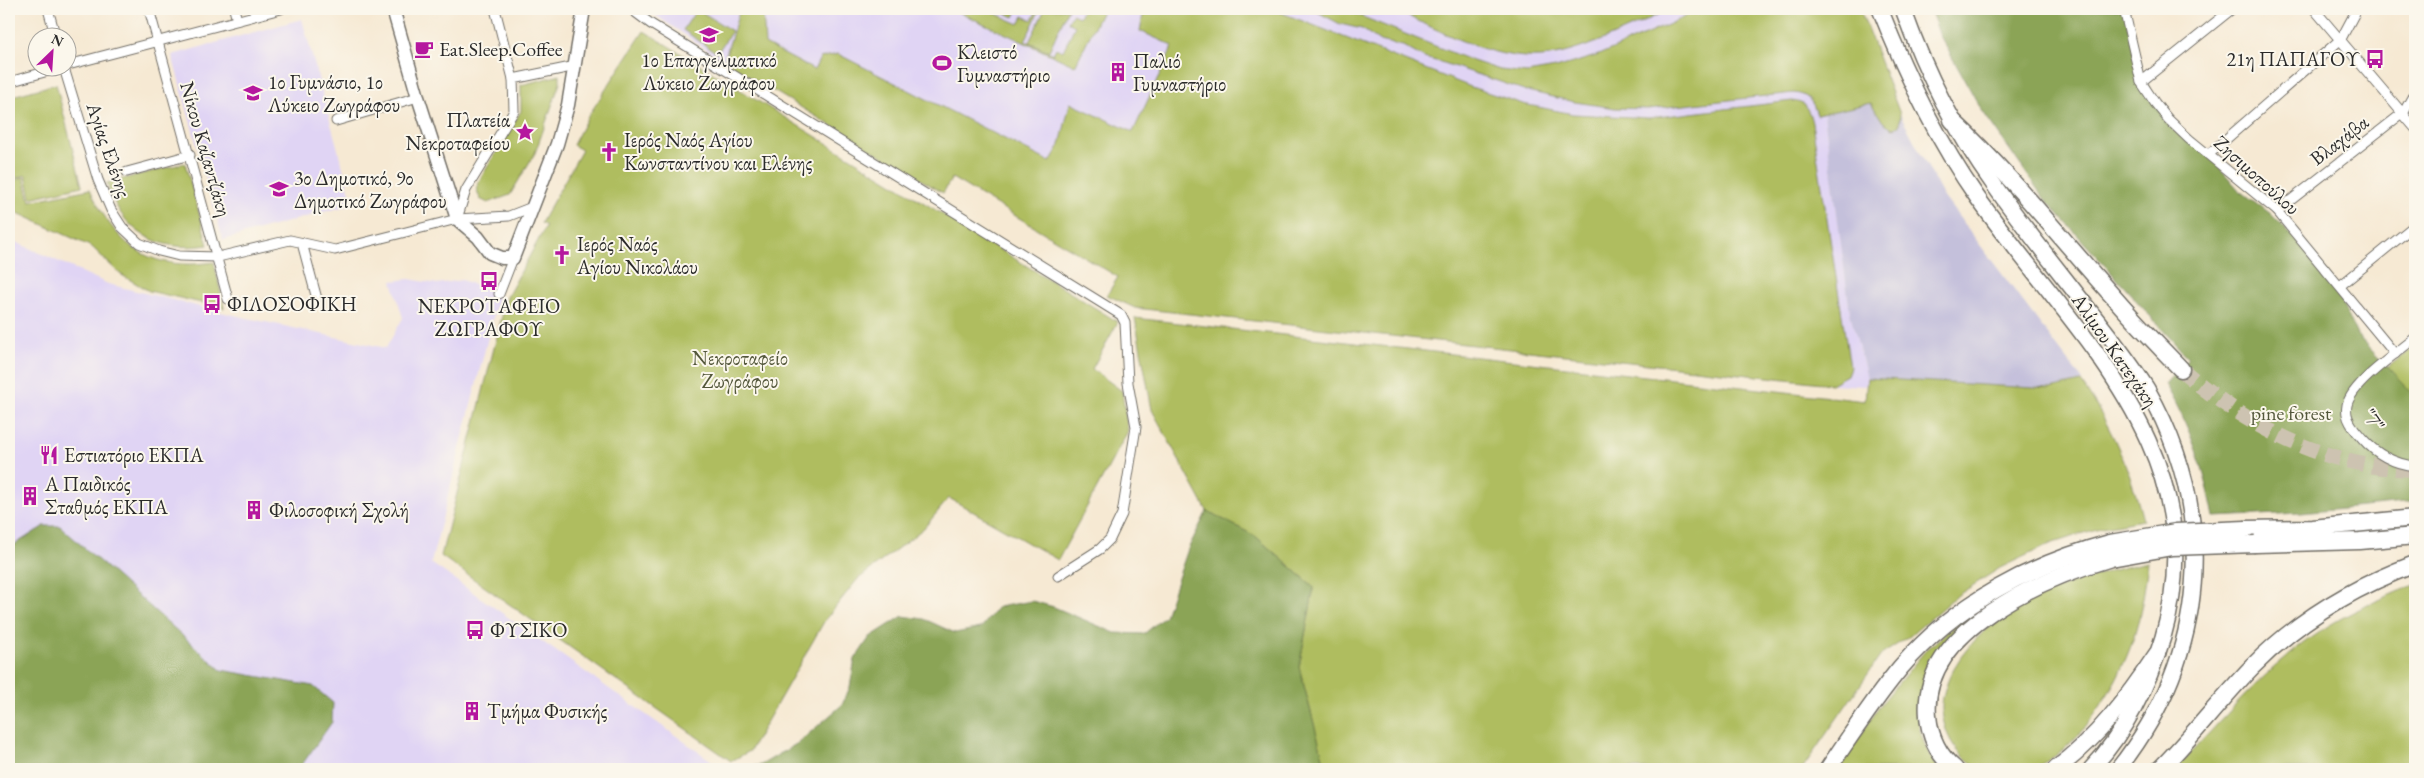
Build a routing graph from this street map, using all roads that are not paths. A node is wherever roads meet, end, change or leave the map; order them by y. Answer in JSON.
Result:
{"nodes":[{"id":1,"x":48,"y":9,"type":"edge"},
{"id":2,"x":149,"y":9,"type":"edge"},
{"id":3,"x":234,"y":9,"type":"edge"},
{"id":4,"x":281,"y":9,"type":"edge"},
{"id":5,"x":393,"y":9,"type":"edge"},
{"id":6,"x":495,"y":9,"type":"edge"},
{"id":7,"x":584,"y":9,"type":"edge"},
{"id":8,"x":631,"y":9,"type":"edge"},
{"id":9,"x":1880,"y":9,"type":"edge"},
{"id":10,"x":1903,"y":9,"type":"edge"},
{"id":11,"x":2124,"y":9,"type":"edge"},
{"id":12,"x":2232,"y":9,"type":"edge"},
{"id":13,"x":2314,"y":9,"type":"edge"},
{"id":14,"x":2357,"y":9,"type":"edge"},
{"id":15,"x":2221,"y":13,"type":"edge"},
{"id":16,"x":237,"y":20,"type":"junction"},
{"id":17,"x":53,"y":28,"type":"edge"},
{"id":18,"x":2341,"y":39,"type":"junction"},
{"id":19,"x":158,"y":42,"type":"junction"},
{"id":20,"x":78,"y":63,"type":"edge"},
{"id":21,"x":576,"y":66,"type":"junction"},
{"id":22,"x":28,"y":77,"type":"edge"},
{"id":23,"x":70,"y":78,"type":"edge"},
{"id":24,"x":513,"y":80,"type":"junction"},
{"id":25,"x":9,"y":82,"type":"edge"},
{"id":26,"x":2141,"y":82,"type":"junction"},
{"id":27,"x":2415,"y":92,"type":"edge"},
{"id":28,"x":418,"y":98,"type":"junction"},
{"id":29,"x":2404,"y":112,"type":"junction"},
{"id":30,"x":1952,"y":120,"type":"junction"},
{"id":31,"x":336,"y":121,"type":"dead end"},
{"id":32,"x":2415,"y":128,"type":"edge"},
{"id":33,"x":2209,"y":154,"type":"junction"},
{"id":34,"x":190,"y":155,"type":"junction"},
{"id":35,"x":127,"y":172,"type":"dead end"},
{"id":36,"x":532,"y":207,"type":"junction"},
{"id":37,"x":2277,"y":211,"type":"junction"},
{"id":38,"x":457,"y":219,"type":"junction"},
{"id":39,"x":2415,"y":225,"type":"edge"},
{"id":40,"x":302,"y":243,"type":"junction"},
{"id":41,"x":218,"y":257,"type":"junction"},
{"id":42,"x":513,"y":258,"type":"junction"},
{"id":43,"x":2340,"y":286,"type":"junction"},
{"id":44,"x":499,"y":294,"type":"dead end"},
{"id":45,"x":228,"y":299,"type":"dead end"},
{"id":46,"x":317,"y":299,"type":"dead end"},
{"id":47,"x":2415,"y":338,"type":"edge"},
{"id":48,"x":2396,"y":354,"type":"junction"},
{"id":49,"x":2181,"y":369,"type":"tunnel mouth"},
{"id":50,"x":2415,"y":466,"type":"edge"},
{"id":51,"x":2415,"y":518,"type":"edge"},
{"id":52,"x":2415,"y":536,"type":"edge"},
{"id":53,"x":2110,"y":550,"type":"junction"},
{"id":54,"x":2415,"y":564,"type":"edge"},
{"id":55,"x":1058,"y":576,"type":"dead end"},
{"id":56,"x":2158,"y":654,"type":"junction"},
{"id":57,"x":1828,"y":769,"type":"edge"},
{"id":58,"x":1955,"y":769,"type":"edge"},
{"id":59,"x":2056,"y":769,"type":"edge"},
{"id":60,"x":2091,"y":769,"type":"edge"},
{"id":61,"x":2118,"y":769,"type":"edge"},
{"id":62,"x":2160,"y":769,"type":"edge"}],
"edges":[{"from":1,"to":17,"type":"street"},
{"from":2,"to":19,"type":"street","name":"Νίκου Καζαντζάκη"},
{"from":3,"to":16,"type":"street"},
{"from":4,"to":16,"type":"street"},
{"from":5,"to":28,"type":"street"},
{"from":6,"to":24,"type":"street"},
{"from":7,"to":21,"type":"street"},
{"from":8,"to":55,"type":"street"},
{"from":9,"to":56,"type":"main road","name":"Αλίμου Κατεχάκη"},
{"from":10,"to":30,"type":"main road","name":"Αλίμου Κατεχάκη"},
{"from":11,"to":26,"type":"street","name":"Ζησιμοπούλου"},
{"from":12,"to":15,"type":"street"},
{"from":13,"to":18,"type":"street"},
{"from":14,"to":18,"type":"street"},
{"from":15,"to":26,"type":"street"},
{"from":16,"to":19,"type":"street"},
{"from":18,"to":29,"type":"street"},
{"from":18,"to":33,"type":"street"},
{"from":19,"to":20,"type":"street"},
{"from":19,"to":34,"type":"street","name":"Νίκου Καζαντζάκη"},
{"from":21,"to":24,"type":"street"},
{"from":21,"to":36,"type":"street"},
{"from":22,"to":25,"type":"street"},
{"from":23,"to":41,"type":"street","name":"Αγίας Ελένης"},
{"from":24,"to":38,"type":"street"},
{"from":26,"to":33,"type":"street","name":"Ζησιμοπούλου"},
{"from":27,"to":29,"type":"street","name":"Βλαχάβα"},
{"from":28,"to":31,"type":"street"},
{"from":28,"to":38,"type":"street"},
{"from":29,"to":32,"type":"street"},
{"from":29,"to":37,"type":"street","name":"Βλαχάβα"},
{"from":30,"to":49,"type":"highway"},
{"from":30,"to":61,"type":"main road","name":"Αλίμου Κατεχάκη"},
{"from":33,"to":37,"type":"street","name":"Ζησιμοπούλου"},
{"from":34,"to":35,"type":"street"},
{"from":34,"to":41,"type":"street","name":"Νίκου Καζαντζάκη"},
{"from":36,"to":38,"type":"street","name":"Αγίας Ελένης"},
{"from":36,"to":42,"type":"street"},
{"from":37,"to":43,"type":"street","name":"Ζησιμοπούλου"},
{"from":38,"to":40,"type":"street","name":"Αγίας Ελένης"},
{"from":38,"to":42,"type":"street"},
{"from":39,"to":43,"type":"street"},
{"from":40,"to":41,"type":"street","name":"Αγίας Ελένης"},
{"from":40,"to":46,"type":"street"},
{"from":41,"to":45,"type":"street","name":"Νίκου Καζαντζάκη"},
{"from":42,"to":44,"type":"street"},
{"from":43,"to":48,"type":"street","name":"Ζησιμοπούλου"},
{"from":47,"to":48,"type":"street","name":"\"7\""},
{"from":48,"to":50,"type":"street","name":"\"7\""},
{"from":51,"to":53,"type":"highway","bridge":true},
{"from":52,"to":53,"type":"highway","bridge":true},
{"from":53,"to":57,"type":"highway"},
{"from":53,"to":58,"type":"highway"},
{"from":54,"to":62,"type":"highway"},
{"from":56,"to":59,"type":"highway"},
{"from":56,"to":60,"type":"main road","name":"Αλίμου Κατεχάκη"}]}
